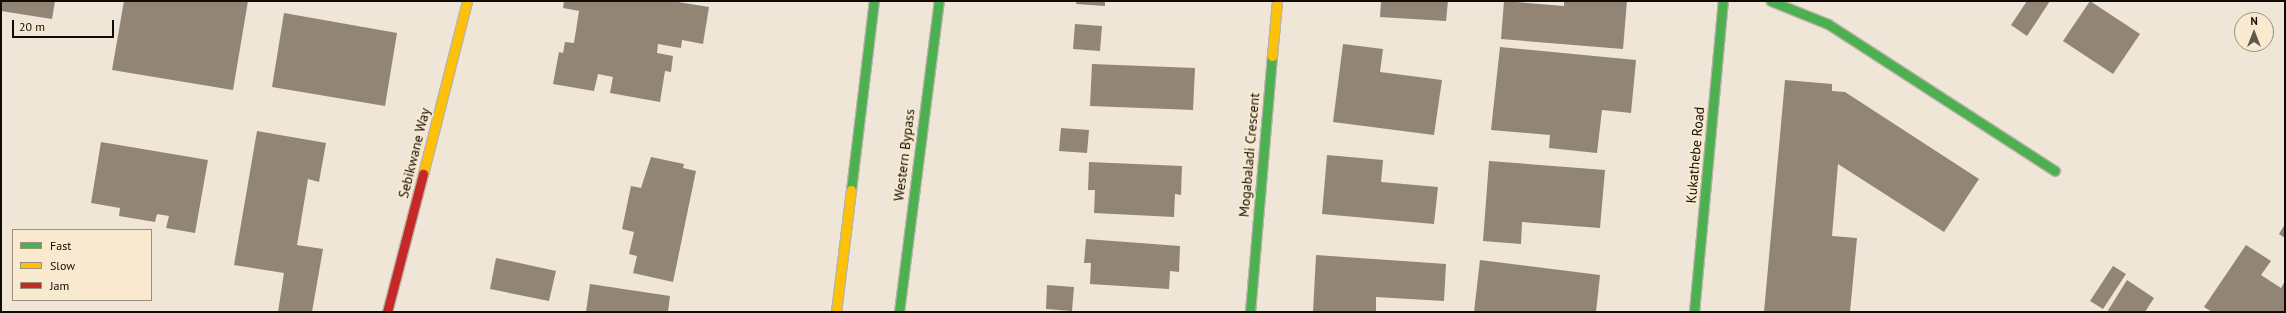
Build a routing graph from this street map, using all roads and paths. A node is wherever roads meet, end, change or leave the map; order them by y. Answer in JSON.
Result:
{"nodes":[{"id":1,"x":468,"y":1,"type":"edge"},
{"id":2,"x":874,"y":1,"type":"edge"},
{"id":3,"x":938,"y":1,"type":"edge"},
{"id":4,"x":1277,"y":1,"type":"edge"},
{"id":5,"x":1723,"y":1,"type":"edge"},
{"id":6,"x":1771,"y":1,"type":"edge"},
{"id":7,"x":2055,"y":171,"type":"dead end"},
{"id":8,"x":387,"y":312,"type":"edge"},
{"id":9,"x":836,"y":312,"type":"edge"},
{"id":10,"x":899,"y":312,"type":"edge"},
{"id":11,"x":1250,"y":312,"type":"edge"},
{"id":12,"x":1694,"y":312,"type":"edge"}],
"edges":[{"from":1,"to":8,"type":"main road","name":"Sebikwane Way"},
{"from":2,"to":9,"type":"main road"},
{"from":3,"to":10,"type":"main road","name":"Western Bypass"},
{"from":4,"to":11,"type":"main road","name":"Mogabaladi Crescent"},
{"from":5,"to":12,"type":"main road","name":"Kukathebe Road"},
{"from":6,"to":7,"type":"main road"}]}
